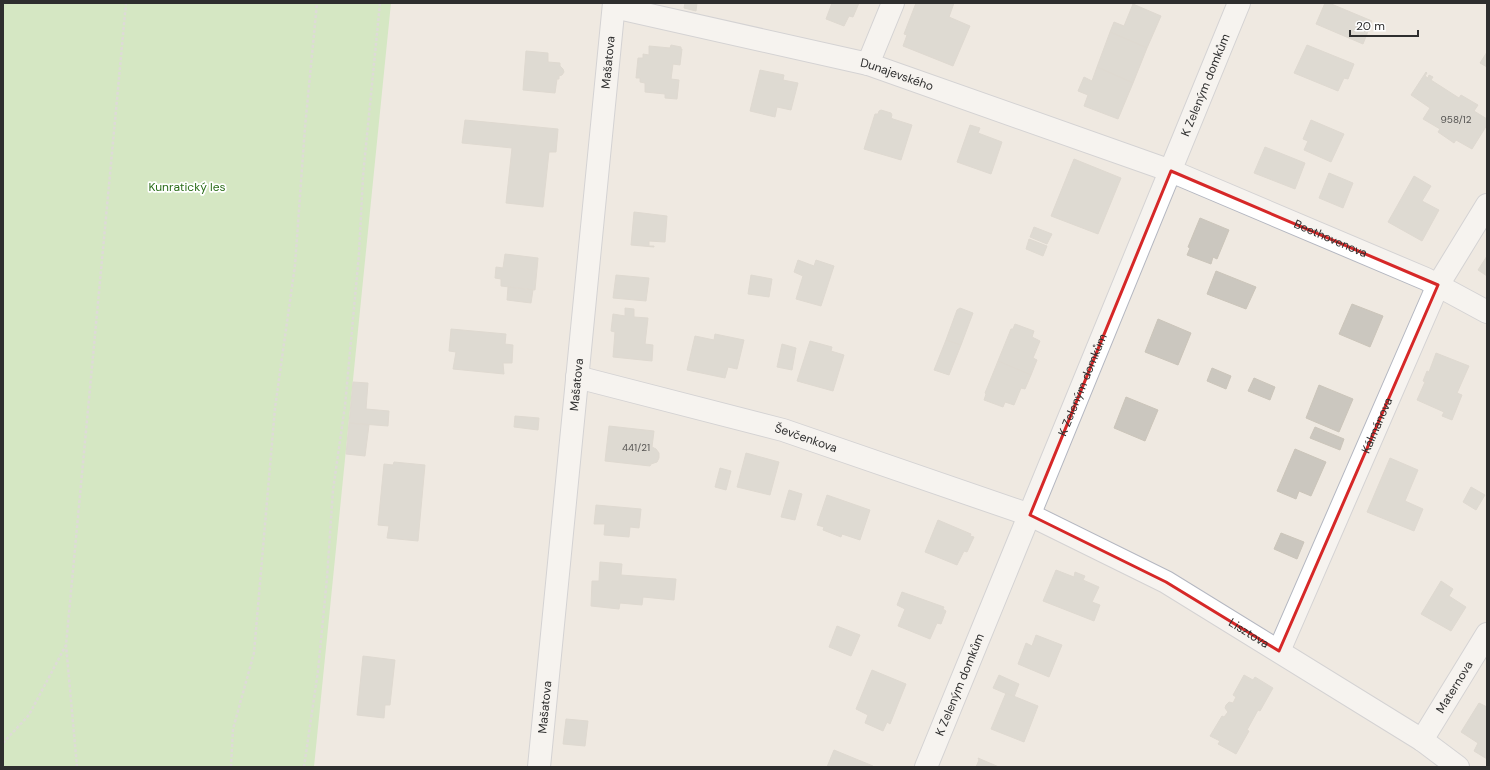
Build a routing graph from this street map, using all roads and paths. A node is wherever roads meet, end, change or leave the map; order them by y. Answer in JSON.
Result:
{"nodes":[{"id":1,"x":126,"y":3,"type":"edge"},
{"id":2,"x":317,"y":3,"type":"edge"},
{"id":3,"x":380,"y":3,"type":"edge"},
{"id":4,"x":893,"y":3,"type":"edge"},
{"id":5,"x":1239,"y":3,"type":"edge"},
{"id":6,"x":614,"y":5,"type":"edge"},
{"id":7,"x":868,"y":64,"type":"junction"},
{"id":8,"x":1171,"y":171,"type":"junction"},
{"id":9,"x":1487,"y":205,"type":"edge"},
{"id":10,"x":1438,"y":285,"type":"junction"},
{"id":11,"x":1487,"y":312,"type":"edge"},
{"id":12,"x":577,"y":377,"type":"junction"},
{"id":13,"x":1030,"y":515,"type":"junction"},
{"id":14,"x":1487,"y":634,"type":"edge"},
{"id":15,"x":66,"y":645,"type":"junction"},
{"id":16,"x":1279,"y":651,"type":"junction"},
{"id":17,"x":1422,"y":740,"type":"junction"},
{"id":18,"x":3,"y":743,"type":"edge"},
{"id":19,"x":77,"y":767,"type":"edge"},
{"id":20,"x":231,"y":767,"type":"edge"},
{"id":21,"x":304,"y":767,"type":"edge"},
{"id":22,"x":539,"y":767,"type":"edge"},
{"id":23,"x":926,"y":767,"type":"edge"},
{"id":24,"x":1458,"y":767,"type":"edge"}],
"edges":[{"from":1,"to":15,"type":"path"},
{"from":2,"to":20,"type":"path"},
{"from":3,"to":21,"type":"path"},
{"from":4,"to":7,"type":"street"},
{"from":5,"to":8,"type":"street","name":"K Zeleným domkům"},
{"from":6,"to":7,"type":"street","name":"Dunajevského"},
{"from":6,"to":12,"type":"street","name":"Mašatova"},
{"from":7,"to":8,"type":"street","name":"Dunajevského"},
{"from":8,"to":10,"type":"street","name":"Beethovenova"},
{"from":8,"to":13,"type":"street","name":"K Zeleným domkům"},
{"from":9,"to":10,"type":"street","name":"Kálmánova"},
{"from":10,"to":11,"type":"street","name":"Beethovenova"},
{"from":10,"to":16,"type":"street","name":"Kálmánova"},
{"from":12,"to":13,"type":"street","name":"Ševčenkova"},
{"from":12,"to":22,"type":"street","name":"Mašatova"},
{"from":13,"to":16,"type":"street","name":"Lisztova"},
{"from":13,"to":23,"type":"street","name":"K Zeleným domkům"},
{"from":14,"to":17,"type":"street","name":"Maternova"},
{"from":15,"to":18,"type":"path"},
{"from":15,"to":19,"type":"path"},
{"from":16,"to":17,"type":"street","name":"Lisztova"},
{"from":17,"to":24,"type":"street","name":"Lisztova"}]}
